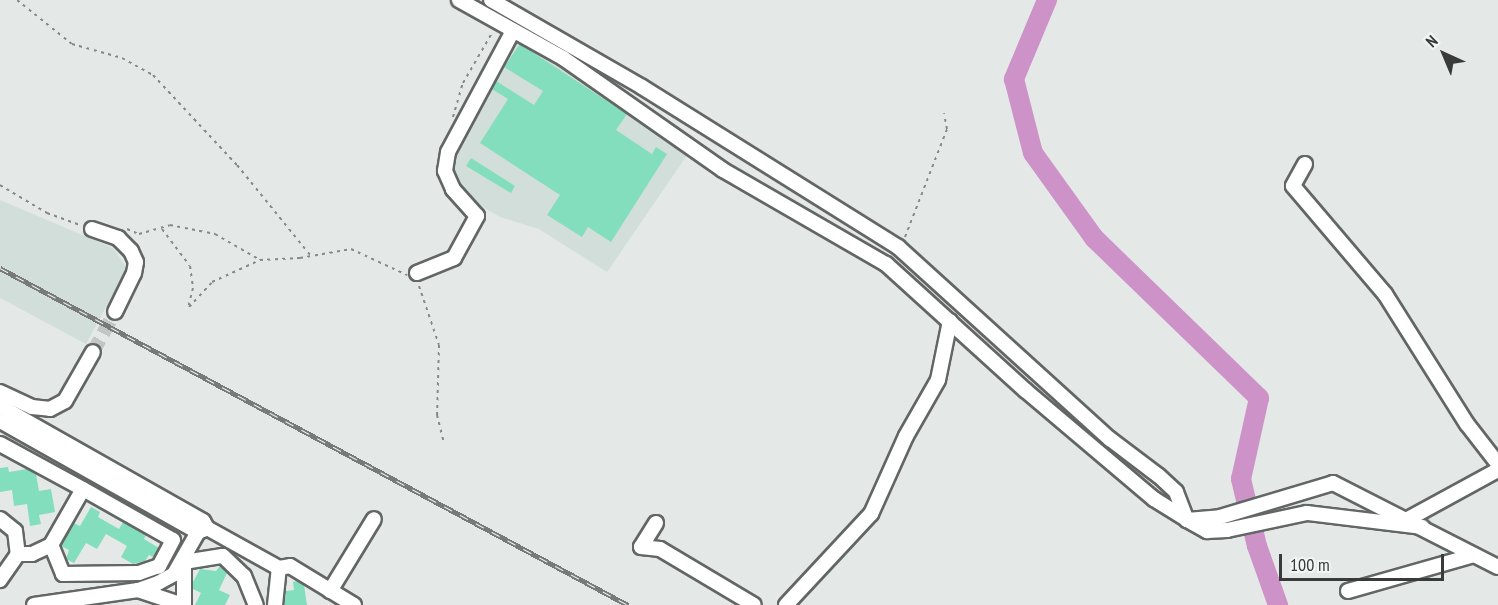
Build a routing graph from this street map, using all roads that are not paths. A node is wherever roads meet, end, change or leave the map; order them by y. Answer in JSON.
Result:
{"nodes":[{"id":1,"x":459,"y":0,"type":"edge"},
{"id":2,"x":491,"y":0,"type":"edge"},
{"id":3,"x":513,"y":31,"type":"junction"},
{"id":4,"x":1305,"y":164,"type":"dead end"},
{"id":5,"x":92,"y":229,"type":"road end"},
{"id":6,"x":417,"y":273,"type":"road end"},
{"id":7,"x":115,"y":312,"type":"tunnel mouth"},
{"id":8,"x":950,"y":321,"type":"junction"},
{"id":9,"x":93,"y":352,"type":"tunnel mouth"},
{"id":10,"x":0,"y":392,"type":"edge"},
{"id":11,"x":0,"y":406,"type":"edge"},
{"id":12,"x":0,"y":421,"type":"edge"},
{"id":13,"x":0,"y":444,"type":"edge"},
{"id":14,"x":1498,"y":464,"type":"edge"},
{"id":15,"x":1498,"y":470,"type":"edge"},
{"id":16,"x":83,"y":489,"type":"junction"},
{"id":17,"x":171,"y":510,"type":"junction"},
{"id":18,"x":0,"y":519,"type":"edge"},
{"id":19,"x":374,"y":519,"type":"dead end"},
{"id":20,"x":1408,"y":519,"type":"junction"},
{"id":21,"x":1186,"y":520,"type":"junction"},
{"id":22,"x":656,"y":523,"type":"dead end"},
{"id":23,"x":1422,"y":527,"type":"junction"},
{"id":24,"x":202,"y":530,"type":"junction"},
{"id":25,"x":159,"y":531,"type":"junction"},
{"id":26,"x":51,"y":544,"type":"junction"},
{"id":27,"x":18,"y":554,"type":"junction"},
{"id":28,"x":1474,"y":555,"type":"junction"},
{"id":29,"x":184,"y":562,"type":"junction"},
{"id":30,"x":1498,"y":567,"type":"edge"},
{"id":31,"x":279,"y":568,"type":"junction"},
{"id":32,"x":0,"y":580,"type":"edge"},
{"id":33,"x":138,"y":590,"type":"junction"},
{"id":34,"x":330,"y":591,"type":"junction"},
{"id":35,"x":1348,"y":591,"type":"dead end"},
{"id":36,"x":91,"y":602,"type":"edge"},
{"id":37,"x":34,"y":605,"type":"edge"},
{"id":38,"x":183,"y":605,"type":"edge"},
{"id":39,"x":256,"y":605,"type":"edge"},
{"id":40,"x":274,"y":605,"type":"edge"},
{"id":41,"x":354,"y":605,"type":"edge"},
{"id":42,"x":754,"y":605,"type":"edge"},
{"id":43,"x":786,"y":605,"type":"edge"}],
"edges":[{"from":1,"to":3,"type":"street"},
{"from":2,"to":21,"type":"street"},
{"from":3,"to":6,"type":"street"},
{"from":3,"to":8,"type":"street"},
{"from":4,"to":14,"type":"street"},
{"from":5,"to":7,"type":"street"},
{"from":8,"to":21,"type":"street"},
{"from":8,"to":43,"type":"street"},
{"from":9,"to":10,"type":"street"},
{"from":11,"to":17,"type":"street"},
{"from":12,"to":17,"type":"street"},
{"from":13,"to":16,"type":"street"},
{"from":15,"to":20,"type":"street"},
{"from":16,"to":25,"type":"street"},
{"from":16,"to":26,"type":"street"},
{"from":17,"to":24,"type":"street"},
{"from":17,"to":25,"type":"street"},
{"from":18,"to":27,"type":"street"},
{"from":19,"to":34,"type":"street"},
{"from":20,"to":21,"type":"street"},
{"from":20,"to":23,"type":"street"},
{"from":21,"to":23,"type":"street"},
{"from":22,"to":42,"type":"street"},
{"from":23,"to":28,"type":"street"},
{"from":24,"to":29,"type":"street"},
{"from":24,"to":31,"type":"street"},
{"from":25,"to":26,"type":"street"},
{"from":26,"to":27,"type":"street"},
{"from":27,"to":32,"type":"street"},
{"from":28,"to":30,"type":"street"},
{"from":28,"to":35,"type":"street"},
{"from":29,"to":33,"type":"street"},
{"from":29,"to":38,"type":"street"},
{"from":29,"to":39,"type":"street"},
{"from":31,"to":34,"type":"street"},
{"from":31,"to":40,"type":"street"},
{"from":33,"to":36,"type":"street"},
{"from":33,"to":38,"type":"street"},
{"from":34,"to":41,"type":"street"},
{"from":36,"to":37,"type":"street"}]}
